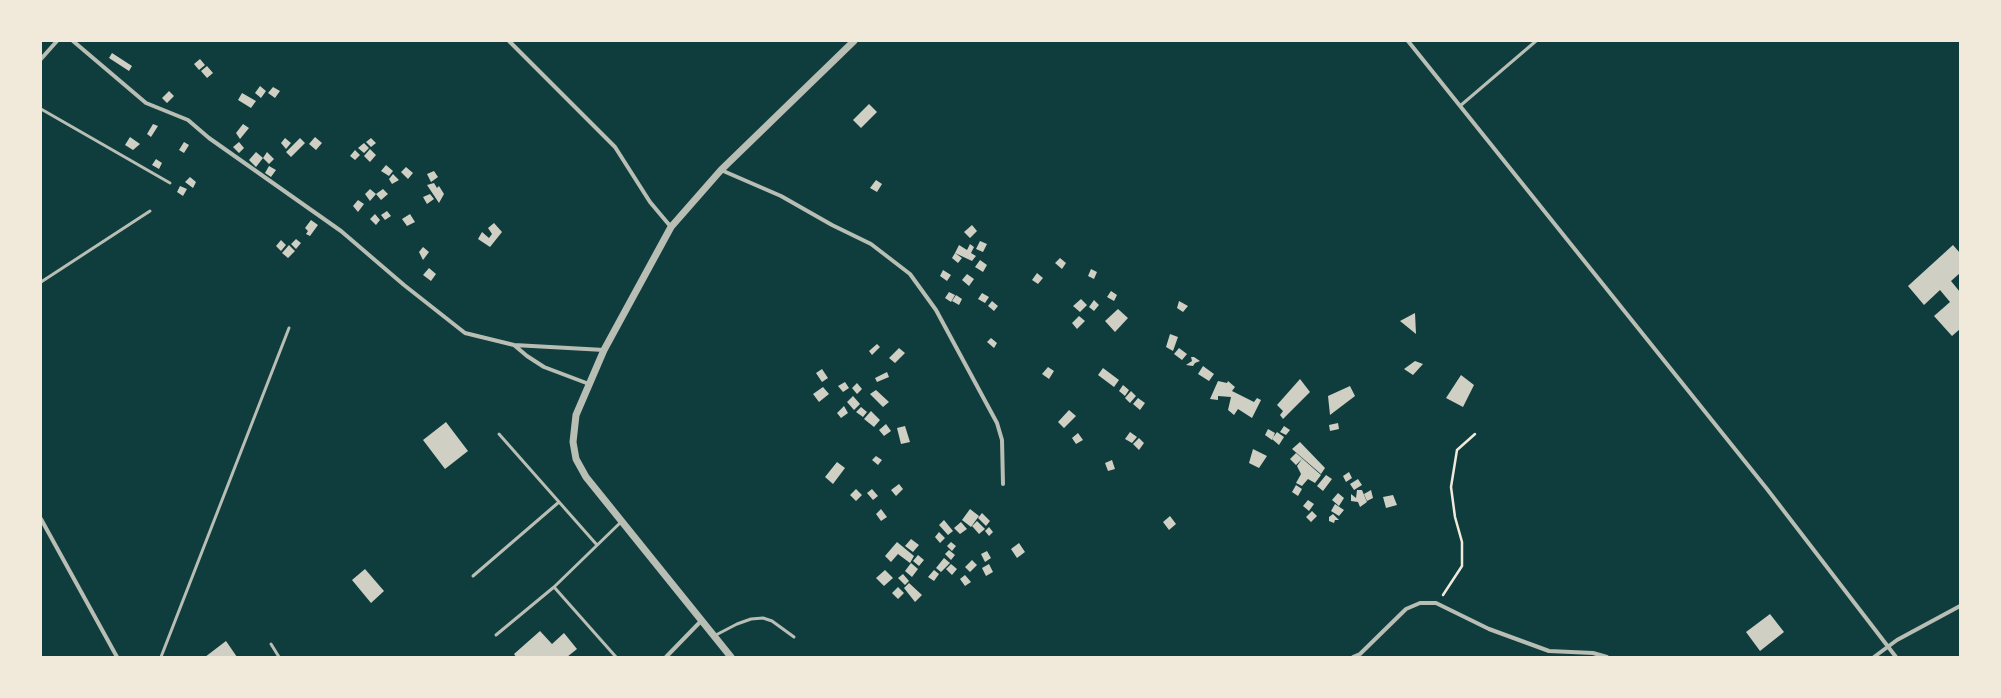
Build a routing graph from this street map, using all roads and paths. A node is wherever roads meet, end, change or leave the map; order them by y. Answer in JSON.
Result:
{"nodes":[{"id":1,"x":57,"y":41,"type":"edge"},
{"id":2,"x":73,"y":41,"type":"edge"},
{"id":3,"x":509,"y":41,"type":"edge"},
{"id":4,"x":854,"y":41,"type":"edge"},
{"id":5,"x":1408,"y":41,"type":"edge"},
{"id":6,"x":1536,"y":41,"type":"edge"},
{"id":7,"x":41,"y":59,"type":"edge"},
{"id":8,"x":1460,"y":106,"type":"junction"},
{"id":9,"x":41,"y":109,"type":"edge"},
{"id":10,"x":721,"y":170,"type":"junction"},
{"id":11,"x":170,"y":183,"type":"dead end"},
{"id":12,"x":150,"y":211,"type":"dead end"},
{"id":13,"x":671,"y":228,"type":"junction"},
{"id":14,"x":41,"y":282,"type":"edge"},
{"id":15,"x":289,"y":328,"type":"dead end"},
{"id":16,"x":514,"y":345,"type":"junction"},
{"id":17,"x":604,"y":350,"type":"junction"},
{"id":18,"x":589,"y":384,"type":"junction"},
{"id":19,"x":499,"y":434,"type":"dead end"},
{"id":20,"x":1475,"y":434,"type":"dead end"},
{"id":21,"x":1003,"y":484,"type":"dead end"},
{"id":22,"x":559,"y":502,"type":"junction"},
{"id":23,"x":41,"y":519,"type":"edge"},
{"id":24,"x":621,"y":522,"type":"junction"},
{"id":25,"x":598,"y":545,"type":"junction"},
{"id":26,"x":473,"y":576,"type":"dead end"},
{"id":27,"x":554,"y":587,"type":"junction"},
{"id":28,"x":1436,"y":604,"type":"junction"},
{"id":29,"x":1960,"y":606,"type":"edge"},
{"id":30,"x":701,"y":621,"type":"junction"},
{"id":31,"x":496,"y":635,"type":"dead end"},
{"id":32,"x":714,"y":636,"type":"junction"},
{"id":33,"x":794,"y":637,"type":"dead end"},
{"id":34,"x":271,"y":644,"type":"dead end"},
{"id":35,"x":1889,"y":647,"type":"junction"},
{"id":36,"x":117,"y":657,"type":"edge"},
{"id":37,"x":161,"y":657,"type":"edge"},
{"id":38,"x":279,"y":657,"type":"edge"},
{"id":39,"x":616,"y":657,"type":"edge"},
{"id":40,"x":666,"y":657,"type":"edge"},
{"id":41,"x":731,"y":657,"type":"edge"},
{"id":42,"x":1353,"y":657,"type":"edge"},
{"id":43,"x":1607,"y":657,"type":"edge"},
{"id":44,"x":1874,"y":657,"type":"edge"},
{"id":45,"x":1896,"y":657,"type":"edge"}],
"edges":[{"from":1,"to":7,"type":"street"},
{"from":2,"to":16,"type":"street"},
{"from":3,"to":13,"type":"street"},
{"from":4,"to":10,"type":"street"},
{"from":5,"to":8,"type":"street"},
{"from":6,"to":8,"type":"lane"},
{"from":8,"to":35,"type":"street"},
{"from":9,"to":11,"type":"lane"},
{"from":10,"to":13,"type":"street"},
{"from":10,"to":21,"type":"street"},
{"from":12,"to":14,"type":"lane"},
{"from":13,"to":17,"type":"street"},
{"from":15,"to":37,"type":"lane"},
{"from":16,"to":17,"type":"street"},
{"from":16,"to":18,"type":"street"},
{"from":17,"to":18,"type":"street"},
{"from":18,"to":24,"type":"street"},
{"from":19,"to":22,"type":"lane"},
{"from":20,"to":28,"type":"path"},
{"from":22,"to":25,"type":"lane"},
{"from":22,"to":26,"type":"lane"},
{"from":23,"to":36,"type":"street"},
{"from":24,"to":25,"type":"lane"},
{"from":24,"to":30,"type":"street"},
{"from":25,"to":27,"type":"lane"},
{"from":27,"to":31,"type":"lane"},
{"from":27,"to":39,"type":"lane"},
{"from":28,"to":42,"type":"street"},
{"from":28,"to":43,"type":"street"},
{"from":29,"to":35,"type":"street"},
{"from":30,"to":32,"type":"street"},
{"from":30,"to":40,"type":"street"},
{"from":32,"to":33,"type":"lane"},
{"from":32,"to":41,"type":"street"},
{"from":34,"to":38,"type":"lane"},
{"from":35,"to":44,"type":"street"},
{"from":35,"to":45,"type":"street"}]}
